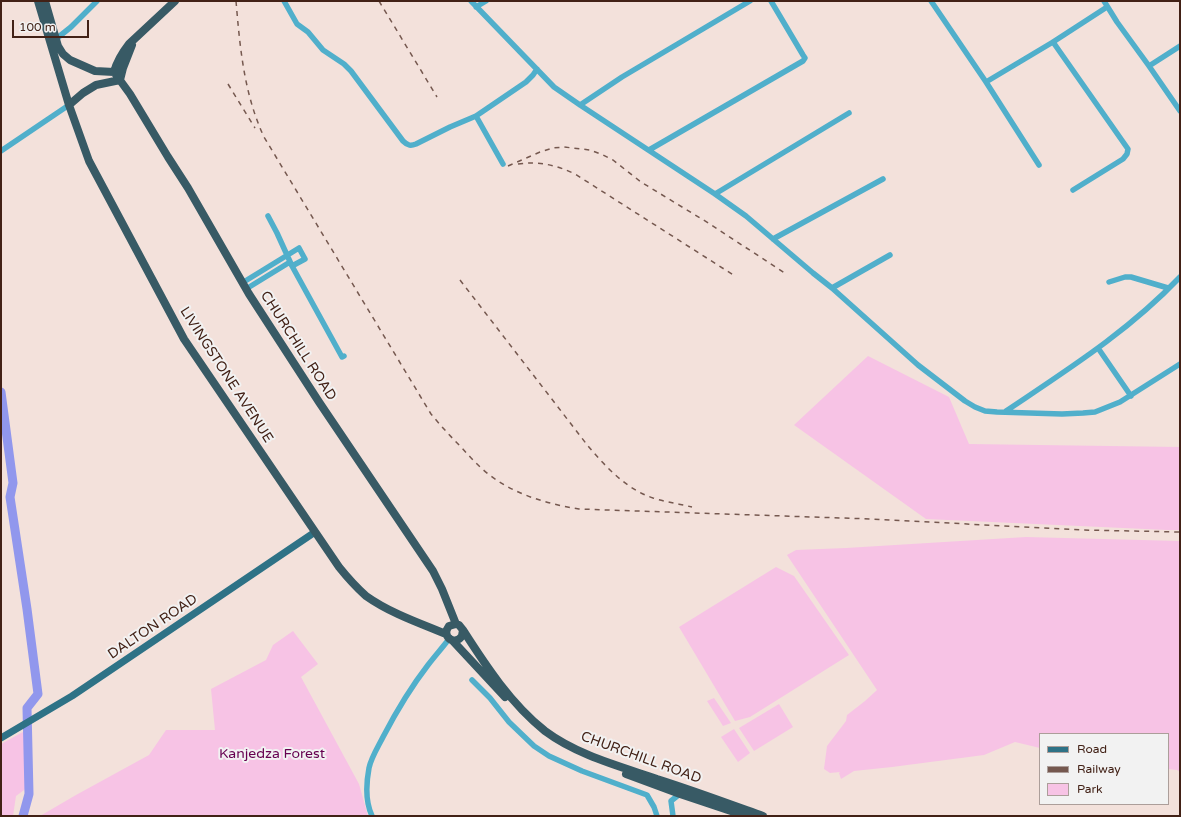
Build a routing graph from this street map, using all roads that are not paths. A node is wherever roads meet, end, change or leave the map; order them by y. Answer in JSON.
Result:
{"nodes":[{"id":1,"x":38,"y":1,"type":"edge"},
{"id":2,"x":45,"y":1,"type":"edge"},
{"id":3,"x":97,"y":1,"type":"edge"},
{"id":4,"x":175,"y":1,"type":"edge"},
{"id":5,"x":284,"y":1,"type":"edge"},
{"id":6,"x":471,"y":1,"type":"edge"},
{"id":7,"x":486,"y":1,"type":"edge"},
{"id":8,"x":750,"y":1,"type":"edge"},
{"id":9,"x":771,"y":1,"type":"edge"},
{"id":10,"x":931,"y":1,"type":"edge"},
{"id":11,"x":1106,"y":4,"type":"edge"},
{"id":12,"x":476,"y":7,"type":"junction"},
{"id":13,"x":137,"y":37,"type":"junction"},
{"id":14,"x":57,"y":42,"type":"junction"},
{"id":15,"x":1054,"y":42,"type":"junction"},
{"id":16,"x":1180,"y":46,"type":"edge"},
{"id":17,"x":70,"y":60,"type":"junction"},
{"id":18,"x":1149,"y":66,"type":"junction"},
{"id":19,"x":58,"y":68,"type":"junction"},
{"id":20,"x":537,"y":70,"type":"junction"},
{"id":21,"x":95,"y":71,"type":"junction"},
{"id":22,"x":114,"y":72,"type":"junction"},
{"id":23,"x":120,"y":80,"type":"junction"},
{"id":24,"x":986,"y":82,"type":"junction"},
{"id":25,"x":96,"y":85,"type":"junction"},
{"id":26,"x":69,"y":105,"type":"junction"},
{"id":27,"x":580,"y":105,"type":"junction"},
{"id":28,"x":1180,"y":111,"type":"edge"},
{"id":29,"x":849,"y":113,"type":"dead end"},
{"id":30,"x":476,"y":116,"type":"junction"},
{"id":31,"x":649,"y":150,"type":"junction"},
{"id":32,"x":1,"y":152,"type":"edge"},
{"id":33,"x":503,"y":164,"type":"dead end"},
{"id":34,"x":1039,"y":165,"type":"dead end"},
{"id":35,"x":883,"y":179,"type":"dead end"},
{"id":36,"x":1074,"y":190,"type":"dead end"},
{"id":37,"x":715,"y":194,"type":"junction"},
{"id":38,"x":268,"y":216,"type":"dead end"},
{"id":39,"x":773,"y":239,"type":"junction"},
{"id":40,"x":287,"y":255,"type":"junction"},
{"id":41,"x":890,"y":255,"type":"dead end"},
{"id":42,"x":291,"y":264,"type":"junction"},
{"id":43,"x":266,"y":268,"type":"junction"},
{"id":44,"x":270,"y":274,"type":"junction"},
{"id":45,"x":1179,"y":279,"type":"edge"},
{"id":46,"x":1109,"y":282,"type":"dead end"},
{"id":47,"x":244,"y":286,"type":"junction"},
{"id":48,"x":832,"y":288,"type":"junction"},
{"id":49,"x":1168,"y":288,"type":"junction"},
{"id":50,"x":1098,"y":348,"type":"junction"},
{"id":51,"x":344,"y":356,"type":"dead end"},
{"id":52,"x":1180,"y":364,"type":"edge"},
{"id":53,"x":1131,"y":396,"type":"junction"},
{"id":54,"x":1005,"y":411,"type":"junction"},
{"id":55,"x":315,"y":532,"type":"junction"},
{"id":56,"x":456,"y":624,"type":"junction"},
{"id":57,"x":463,"y":630,"type":"junction"},
{"id":58,"x":449,"y":638,"type":"junction"},
{"id":59,"x":472,"y":680,"type":"dead end"},
{"id":60,"x":1,"y":738,"type":"edge"},
{"id":61,"x":683,"y":791,"type":"junction"},
{"id":62,"x":372,"y":816,"type":"edge"},
{"id":63,"x":658,"y":816,"type":"edge"},
{"id":64,"x":674,"y":816,"type":"edge"},
{"id":65,"x":746,"y":816,"type":"edge"},
{"id":66,"x":763,"y":816,"type":"edge"}],
"edges":[{"from":1,"to":19,"type":"highway","name":"LIVINGSTONE AVENUE"},
{"from":2,"to":14,"type":"highway"},
{"from":3,"to":14,"type":"street"},
{"from":4,"to":13,"type":"highway"},
{"from":5,"to":30,"type":"street"},
{"from":6,"to":12,"type":"street"},
{"from":7,"to":12,"type":"street"},
{"from":8,"to":27,"type":"street"},
{"from":9,"to":31,"type":"street"},
{"from":10,"to":24,"type":"street"},
{"from":11,"to":15,"type":"street"},
{"from":11,"to":18,"type":"street"},
{"from":12,"to":20,"type":"street"},
{"from":13,"to":22,"type":"highway"},
{"from":13,"to":23,"type":"highway"},
{"from":14,"to":17,"type":"highway"},
{"from":15,"to":24,"type":"street"},
{"from":15,"to":36,"type":"street"},
{"from":16,"to":18,"type":"street"},
{"from":17,"to":19,"type":"highway"},
{"from":17,"to":21,"type":"highway"},
{"from":18,"to":28,"type":"street"},
{"from":19,"to":26,"type":"highway","name":"LIVINGSTONE AVENUE"},
{"from":20,"to":27,"type":"street"},
{"from":20,"to":30,"type":"street"},
{"from":21,"to":22,"type":"highway"},
{"from":21,"to":25,"type":"highway"},
{"from":22,"to":23,"type":"highway","name":"CHURCHILL ROAD"},
{"from":23,"to":25,"type":"highway"},
{"from":23,"to":47,"type":"highway","name":"CHURCHILL ROAD"},
{"from":24,"to":34,"type":"street"},
{"from":25,"to":26,"type":"highway"},
{"from":26,"to":32,"type":"street"},
{"from":26,"to":55,"type":"highway","name":"LIVINGSTONE AVENUE"},
{"from":27,"to":31,"type":"street"},
{"from":29,"to":37,"type":"street"},
{"from":30,"to":33,"type":"street"},
{"from":31,"to":37,"type":"street"},
{"from":35,"to":39,"type":"street"},
{"from":37,"to":39,"type":"street"},
{"from":38,"to":40,"type":"street"},
{"from":39,"to":48,"type":"street"},
{"from":40,"to":42,"type":"street"},
{"from":40,"to":42,"type":"street"},
{"from":40,"to":43,"type":"street"},
{"from":41,"to":48,"type":"street"},
{"from":42,"to":44,"type":"street"},
{"from":42,"to":51,"type":"street"},
{"from":43,"to":44,"type":"street"},
{"from":43,"to":47,"type":"street"},
{"from":44,"to":47,"type":"street"},
{"from":45,"to":49,"type":"street"},
{"from":46,"to":49,"type":"street"},
{"from":47,"to":56,"type":"highway","name":"CHURCHILL ROAD"},
{"from":48,"to":54,"type":"street"},
{"from":49,"to":50,"type":"street"},
{"from":50,"to":53,"type":"street"},
{"from":50,"to":54,"type":"street"},
{"from":52,"to":53,"type":"street"},
{"from":53,"to":54,"type":"street"},
{"from":55,"to":58,"type":"highway","name":"LIVINGSTONE AVENUE"},
{"from":55,"to":60,"type":"main road","name":"DALTON ROAD"},
{"from":56,"to":57,"type":"highway","name":"CHURCHILL ROAD"},
{"from":56,"to":58,"type":"highway"},
{"from":57,"to":58,"type":"highway"},
{"from":57,"to":61,"type":"highway","name":"CHURCHILL ROAD"},
{"from":58,"to":61,"type":"highway","name":"CHURCHILL ROAD"},
{"from":58,"to":62,"type":"street"},
{"from":59,"to":63,"type":"street"},
{"from":61,"to":64,"type":"street"},
{"from":61,"to":65,"type":"highway","name":"CHURCHILL ROAD"},
{"from":61,"to":66,"type":"highway","name":"CHURCHILL ROAD"}]}
